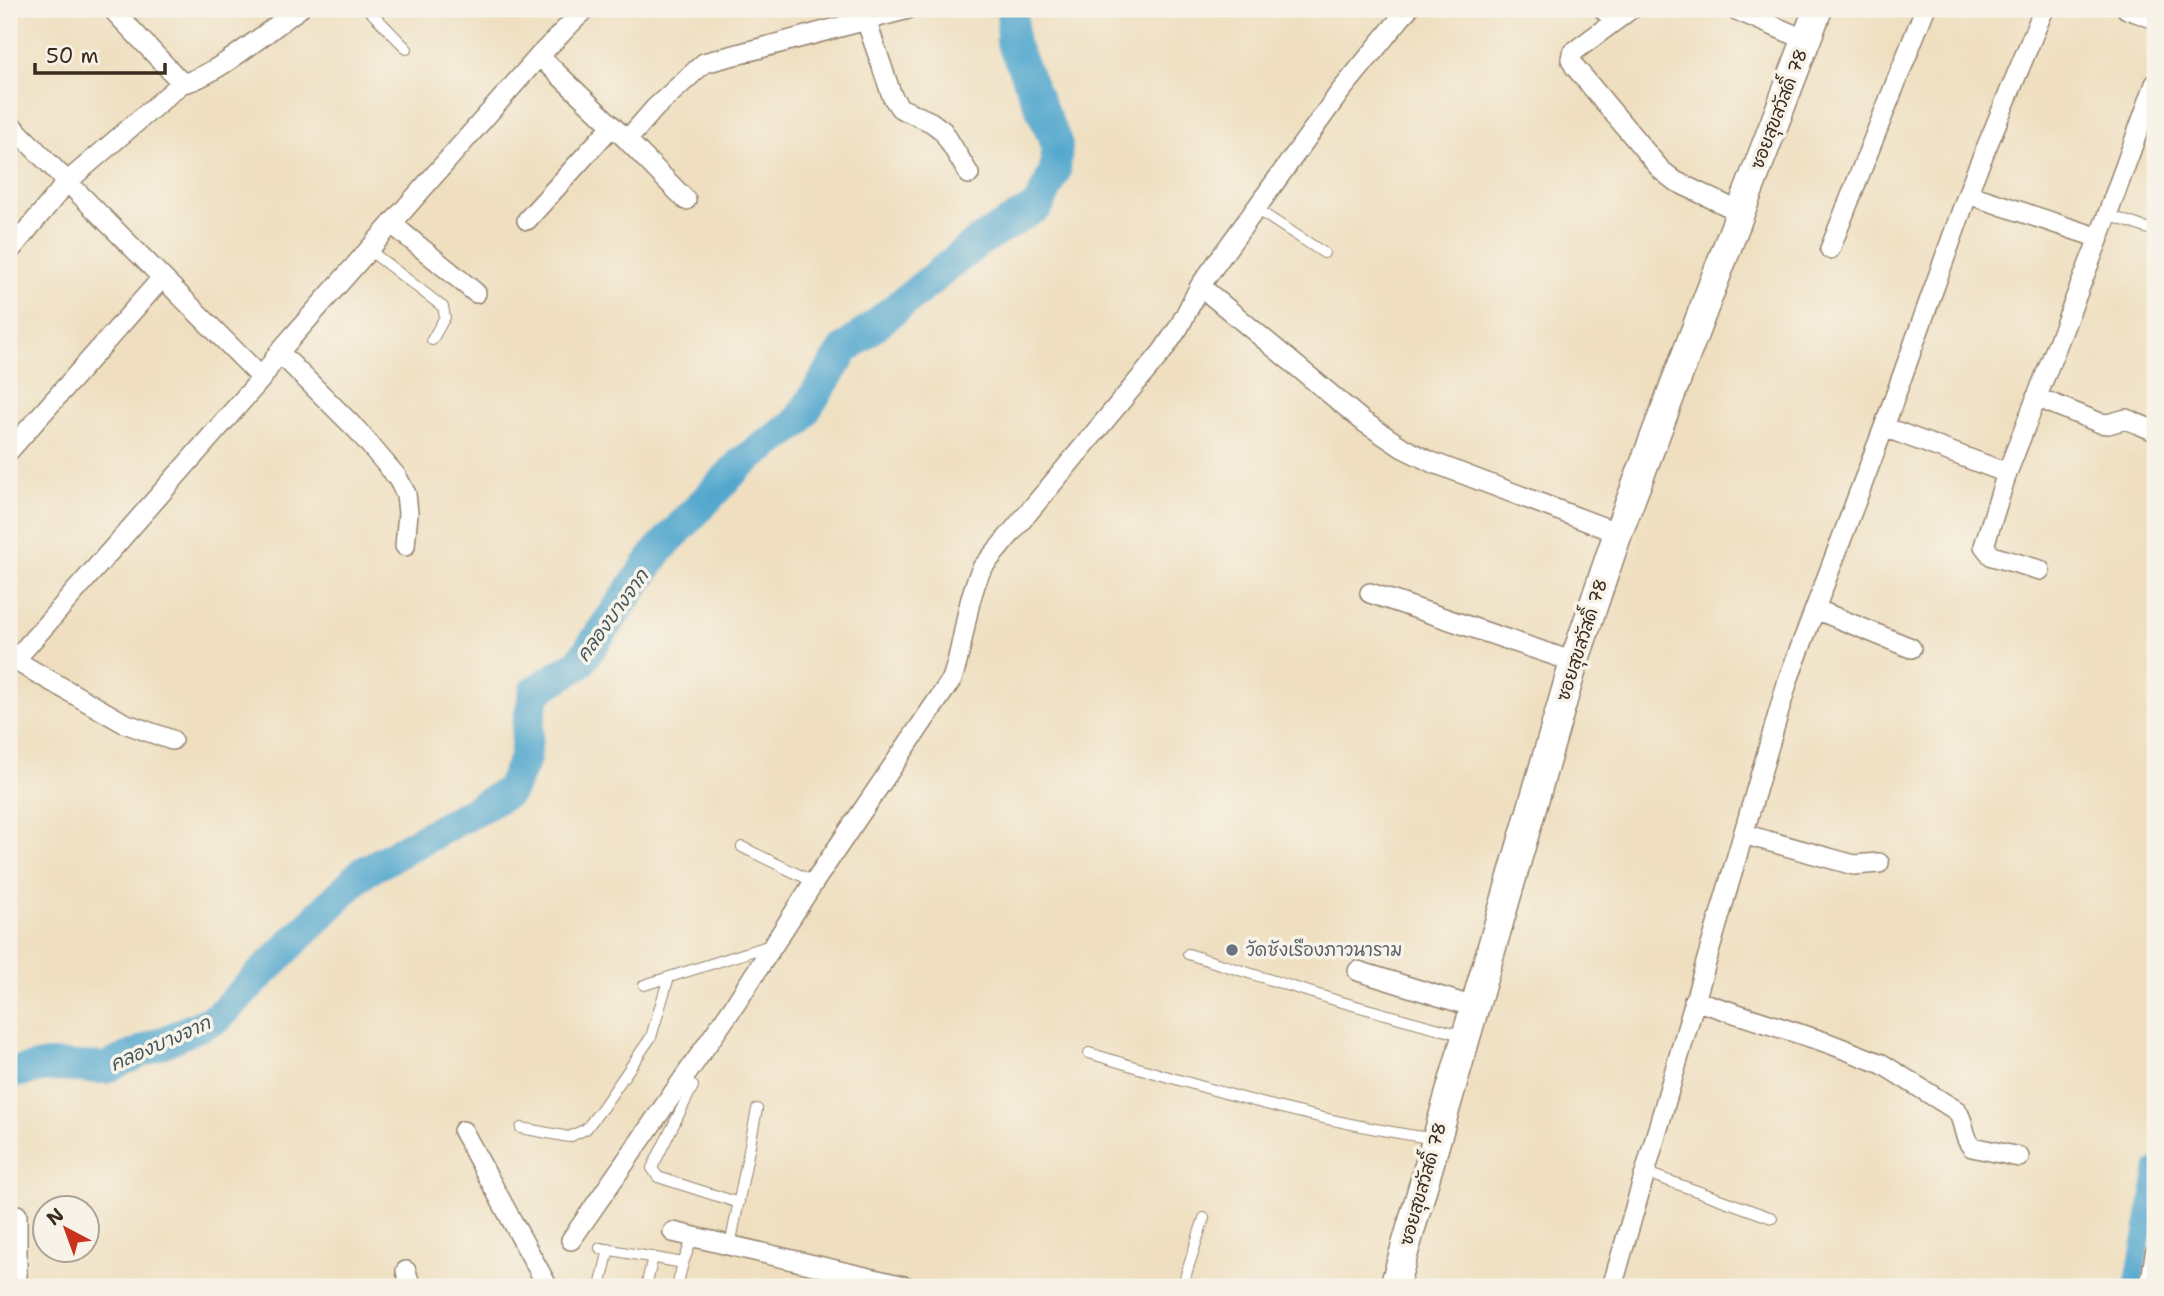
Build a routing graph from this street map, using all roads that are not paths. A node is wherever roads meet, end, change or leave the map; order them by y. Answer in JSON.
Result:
{"nodes":[{"id":1,"x":112,"y":9,"type":"edge"},
{"id":2,"x":299,"y":9,"type":"edge"},
{"id":3,"x":368,"y":9,"type":"edge"},
{"id":4,"x":585,"y":9,"type":"edge"},
{"id":5,"x":908,"y":9,"type":"edge"},
{"id":6,"x":1408,"y":9,"type":"edge"},
{"id":7,"x":1631,"y":9,"type":"edge"},
{"id":8,"x":1734,"y":9,"type":"edge"},
{"id":9,"x":1818,"y":9,"type":"edge"},
{"id":10,"x":1924,"y":9,"type":"edge"},
{"id":11,"x":2044,"y":9,"type":"edge"},
{"id":12,"x":2127,"y":9,"type":"edge"},
{"id":13,"x":1609,"y":15,"type":"edge"},
{"id":14,"x":2155,"y":19,"type":"edge"},
{"id":15,"x":866,"y":20,"type":"junction"},
{"id":16,"x":1806,"y":40,"type":"junction"},
{"id":17,"x":407,"y":49,"type":"dead end"},
{"id":18,"x":539,"y":57,"type":"junction"},
{"id":19,"x":182,"y":83,"type":"junction"},
{"id":20,"x":2155,"y":84,"type":"edge"},
{"id":21,"x":9,"y":123,"type":"edge"},
{"id":22,"x":612,"y":125,"type":"junction"},
{"id":23,"x":627,"y":140,"type":"junction"},
{"id":24,"x":969,"y":174,"type":"dead end"},
{"id":25,"x":67,"y":181,"type":"junction"},
{"id":26,"x":1968,"y":194,"type":"junction"},
{"id":27,"x":685,"y":200,"type":"dead end"},
{"id":28,"x":1256,"y":208,"type":"junction"},
{"id":29,"x":1740,"y":212,"type":"junction"},
{"id":30,"x":2108,"y":215,"type":"junction"},
{"id":31,"x":527,"y":220,"type":"dead end"},
{"id":32,"x":393,"y":224,"type":"junction"},
{"id":33,"x":2155,"y":231,"type":"edge"},
{"id":34,"x":2099,"y":238,"type":"junction"},
{"id":35,"x":1830,"y":249,"type":"dead end"},
{"id":36,"x":369,"y":250,"type":"junction"},
{"id":37,"x":9,"y":252,"type":"edge"},
{"id":38,"x":1324,"y":253,"type":"dead end"},
{"id":39,"x":162,"y":278,"type":"junction"},
{"id":40,"x":1200,"y":286,"type":"junction"},
{"id":41,"x":476,"y":293,"type":"dead end"},
{"id":42,"x":432,"y":341,"type":"dead end"},
{"id":43,"x":279,"y":352,"type":"junction"},
{"id":44,"x":262,"y":378,"type":"junction"},
{"id":45,"x":2036,"y":397,"type":"junction"},
{"id":46,"x":1884,"y":427,"type":"junction"},
{"id":47,"x":2155,"y":430,"type":"edge"},
{"id":48,"x":9,"y":451,"type":"edge"},
{"id":49,"x":2007,"y":473,"type":"junction"},
{"id":50,"x":1618,"y":533,"type":"junction"},
{"id":51,"x":405,"y":547,"type":"dead end"},
{"id":52,"x":2040,"y":570,"type":"dead end"},
{"id":53,"x":1370,"y":593,"type":"dead end"},
{"id":54,"x":1815,"y":609,"type":"junction"},
{"id":55,"x":1910,"y":648,"type":"dead end"},
{"id":56,"x":12,"y":659,"type":"edge"},
{"id":57,"x":1574,"y":662,"type":"junction"},
{"id":58,"x":172,"y":740,"type":"dead end"},
{"id":59,"x":1743,"y":834,"type":"junction"},
{"id":60,"x":742,"y":847,"type":"dead end"},
{"id":61,"x":1880,"y":863,"type":"dead end"},
{"id":62,"x":814,"y":882,"type":"junction"},
{"id":63,"x":774,"y":944,"type":"junction"},
{"id":64,"x":1188,"y":954,"type":"dead end"},
{"id":65,"x":1358,"y":971,"type":"dead end"},
{"id":66,"x":669,"y":977,"type":"junction"},
{"id":67,"x":644,"y":985,"type":"dead end"},
{"id":68,"x":1694,"y":1000,"type":"junction"},
{"id":69,"x":1474,"y":1007,"type":"junction"},
{"id":70,"x":1466,"y":1037,"type":"junction"},
{"id":71,"x":1088,"y":1053,"type":"dead end"},
{"id":72,"x":693,"y":1086,"type":"dead end"},
{"id":73,"x":757,"y":1109,"type":"dead end"},
{"id":74,"x":520,"y":1128,"type":"dead end"},
{"id":75,"x":463,"y":1131,"type":"dead end"},
{"id":76,"x":1436,"y":1139,"type":"junction"},
{"id":77,"x":2019,"y":1157,"type":"dead end"},
{"id":78,"x":1644,"y":1172,"type":"junction"},
{"id":79,"x":739,"y":1203,"type":"junction"},
{"id":80,"x":17,"y":1215,"type":"dead end"},
{"id":81,"x":1772,"y":1217,"type":"dead end"},
{"id":82,"x":1204,"y":1218,"type":"dead end"},
{"id":83,"x":673,"y":1232,"type":"dead end"},
{"id":84,"x":694,"y":1237,"type":"junction"},
{"id":85,"x":571,"y":1240,"type":"dead end"},
{"id":86,"x":730,"y":1246,"type":"junction"},
{"id":87,"x":2155,"y":1254,"type":"edge"},
{"id":88,"x":653,"y":1257,"type":"junction"},
{"id":89,"x":683,"y":1263,"type":"junction"},
{"id":90,"x":17,"y":1287,"type":"edge"},
{"id":91,"x":548,"y":1287,"type":"edge"},
{"id":92,"x":600,"y":1287,"type":"edge"},
{"id":93,"x":646,"y":1287,"type":"edge"},
{"id":94,"x":677,"y":1287,"type":"edge"},
{"id":95,"x":908,"y":1287,"type":"edge"},
{"id":96,"x":1182,"y":1287,"type":"edge"},
{"id":97,"x":1394,"y":1287,"type":"edge"},
{"id":98,"x":1612,"y":1287,"type":"edge"},
{"id":99,"x":2150,"y":1287,"type":"edge"}],
"edges":[{"from":1,"to":19,"type":"street"},
{"from":2,"to":19,"type":"street"},
{"from":3,"to":17,"type":"lane"},
{"from":4,"to":18,"type":"street"},
{"from":5,"to":15,"type":"street"},
{"from":6,"to":28,"type":"street"},
{"from":7,"to":13,"type":"street"},
{"from":8,"to":16,"type":"street"},
{"from":9,"to":16,"type":"street","name":"ซอยสุขสวัสดิ์ 78"},
{"from":10,"to":35,"type":"street"},
{"from":11,"to":26,"type":"street"},
{"from":12,"to":14,"type":"street"},
{"from":13,"to":29,"type":"street"},
{"from":15,"to":23,"type":"street"},
{"from":15,"to":24,"type":"street"},
{"from":16,"to":29,"type":"street","name":"ซอยสุขสวัสดิ์ 78"},
{"from":18,"to":22,"type":"street"},
{"from":18,"to":32,"type":"street"},
{"from":19,"to":25,"type":"street"},
{"from":20,"to":30,"type":"street"},
{"from":21,"to":25,"type":"street"},
{"from":22,"to":23,"type":"street"},
{"from":22,"to":31,"type":"street"},
{"from":23,"to":27,"type":"street"},
{"from":25,"to":37,"type":"street"},
{"from":25,"to":39,"type":"street"},
{"from":26,"to":34,"type":"street"},
{"from":26,"to":46,"type":"street"},
{"from":28,"to":38,"type":"lane"},
{"from":28,"to":40,"type":"street"},
{"from":29,"to":50,"type":"street","name":"ซอยสุขสวัสดิ์ 78"},
{"from":30,"to":33,"type":"lane"},
{"from":30,"to":34,"type":"street"},
{"from":32,"to":36,"type":"street"},
{"from":32,"to":41,"type":"street"},
{"from":34,"to":45,"type":"street"},
{"from":36,"to":42,"type":"lane"},
{"from":36,"to":43,"type":"street"},
{"from":39,"to":44,"type":"street"},
{"from":39,"to":48,"type":"street"},
{"from":40,"to":50,"type":"street"},
{"from":40,"to":62,"type":"street"},
{"from":43,"to":44,"type":"street"},
{"from":43,"to":51,"type":"street"},
{"from":44,"to":56,"type":"street"},
{"from":45,"to":47,"type":"street"},
{"from":45,"to":49,"type":"street"},
{"from":46,"to":49,"type":"street"},
{"from":46,"to":54,"type":"street"},
{"from":49,"to":52,"type":"street"},
{"from":50,"to":57,"type":"street","name":"ซอยสุขสวัสดิ์ 78"},
{"from":53,"to":57,"type":"street"},
{"from":54,"to":55,"type":"street"},
{"from":54,"to":59,"type":"street"},
{"from":56,"to":58,"type":"street"},
{"from":57,"to":69,"type":"street","name":"ซอยสุขสวัสดิ์ 78"},
{"from":59,"to":61,"type":"street"},
{"from":59,"to":68,"type":"street"},
{"from":60,"to":62,"type":"lane"},
{"from":62,"to":63,"type":"street"},
{"from":63,"to":66,"type":"lane"},
{"from":63,"to":85,"type":"street"},
{"from":64,"to":70,"type":"lane"},
{"from":65,"to":69,"type":"street"},
{"from":66,"to":67,"type":"lane"},
{"from":66,"to":74,"type":"lane"},
{"from":68,"to":77,"type":"street"},
{"from":68,"to":78,"type":"street"},
{"from":69,"to":70,"type":"street","name":"ซอยสุขสวัสดิ์ 78"},
{"from":70,"to":76,"type":"street","name":"ซอยสุขสวัสดิ์ 78"},
{"from":71,"to":76,"type":"lane"},
{"from":72,"to":79,"type":"lane"},
{"from":73,"to":79,"type":"lane"},
{"from":75,"to":91,"type":"street"},
{"from":76,"to":97,"type":"street","name":"ซอยสุขสวัสดิ์ 78"},
{"from":78,"to":81,"type":"lane"},
{"from":78,"to":98,"type":"street"},
{"from":79,"to":86,"type":"lane"},
{"from":80,"to":90,"type":"street"},
{"from":82,"to":96,"type":"lane"},
{"from":83,"to":84,"type":"street"},
{"from":84,"to":86,"type":"street"},
{"from":84,"to":89,"type":"lane"},
{"from":86,"to":95,"type":"street"},
{"from":87,"to":99,"type":"street"},
{"from":88,"to":89,"type":"lane"},
{"from":88,"to":92,"type":"lane"},
{"from":88,"to":93,"type":"lane"},
{"from":89,"to":94,"type":"lane"}]}
